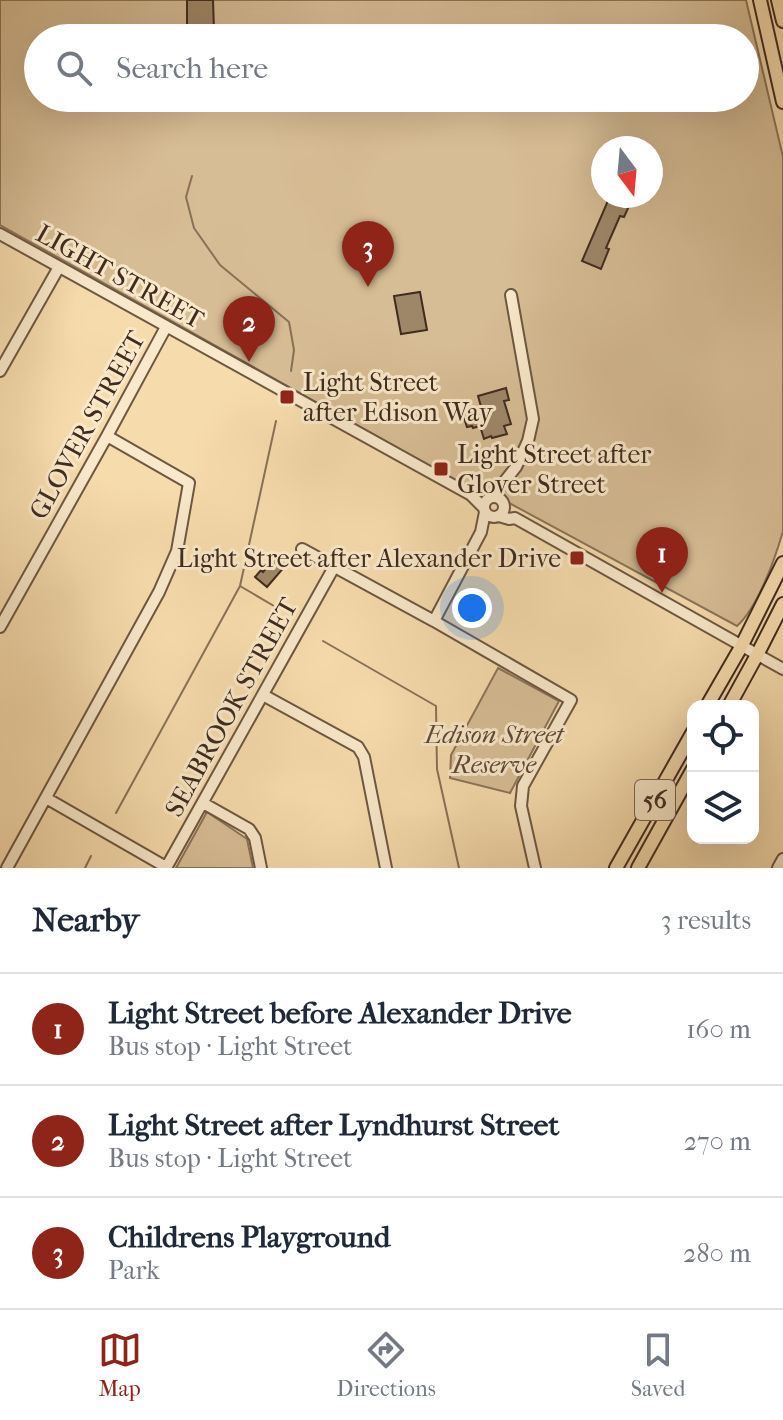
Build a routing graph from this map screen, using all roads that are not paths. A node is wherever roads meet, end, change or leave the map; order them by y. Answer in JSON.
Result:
{"nodes":[{"id":1,"x":760,"y":0,"type":"edge"},
{"id":2,"x":778,"y":0,"type":"edge"},
{"id":3,"x":783,"y":21,"type":"edge"},
{"id":4,"x":783,"y":102,"type":"edge"},
{"id":5,"x":0,"y":234,"type":"edge"},
{"id":6,"x":59,"y":267,"type":"junction"},
{"id":7,"x":511,"y":295,"type":"dead end"},
{"id":8,"x":166,"y":327,"type":"junction"},
{"id":9,"x":0,"y":371,"type":"edge"},
{"id":10,"x":107,"y":436,"type":"junction"},
{"id":11,"x":493,"y":504,"type":"junction"},
{"id":12,"x":498,"y":516,"type":"junction"},
{"id":13,"x":515,"y":518,"type":"junction"},
{"id":14,"x":481,"y":532,"type":"junction"},
{"id":15,"x":302,"y":549,"type":"dead end"},
{"id":16,"x":783,"y":563,"type":"edge"},
{"id":17,"x":334,"y":567,"type":"junction"},
{"id":18,"x":783,"y":604,"type":"edge"},
{"id":19,"x":434,"y":621,"type":"junction"},
{"id":20,"x":0,"y":627,"type":"edge"},
{"id":21,"x":741,"y":647,"type":"junction"},
{"id":22,"x":757,"y":655,"type":"junction"},
{"id":23,"x":783,"y":669,"type":"edge"},
{"id":24,"x":263,"y":695,"type":"junction"},
{"id":25,"x":710,"y":700,"type":"edge"},
{"id":26,"x":732,"y":700,"type":"edge"},
{"id":27,"x":687,"y":743,"type":"edge"},
{"id":28,"x":691,"y":772,"type":"edge"},
{"id":29,"x":46,"y":798,"type":"junction"},
{"id":30,"x":203,"y":803,"type":"junction"},
{"id":31,"x":783,"y":859,"type":"edge"},
{"id":32,"x":6,"y":862,"type":"edge"},
{"id":33,"x":166,"y":868,"type":"edge"},
{"id":34,"x":261,"y":868,"type":"edge"},
{"id":35,"x":386,"y":868,"type":"edge"},
{"id":36,"x":535,"y":868,"type":"edge"},
{"id":37,"x":616,"y":868,"type":"edge"},
{"id":38,"x":638,"y":868,"type":"edge"},
{"id":39,"x":778,"y":868,"type":"edge"}],
"edges":[{"from":1,"to":4,"type":"main road"},
{"from":2,"to":3,"type":"main road"},
{"from":5,"to":6,"type":"street","name":"LIGHT STREET"},
{"from":6,"to":8,"type":"street","name":"LIGHT STREET"},
{"from":6,"to":9,"type":"street"},
{"from":7,"to":11,"type":"street"},
{"from":8,"to":10,"type":"street","name":"GLOVER STREET"},
{"from":8,"to":11,"type":"street","name":"LIGHT STREET"},
{"from":10,"to":20,"type":"street","name":"GLOVER STREET"},
{"from":10,"to":29,"type":"street"},
{"from":11,"to":12,"type":"street","name":"LIGHT STREET"},
{"from":11,"to":13,"type":"street","name":"LIGHT STREET"},
{"from":11,"to":14,"type":"street"},
{"from":12,"to":13,"type":"street","name":"LIGHT STREET"},
{"from":12,"to":14,"type":"street"},
{"from":13,"to":21,"type":"street","name":"LIGHT STREET"},
{"from":14,"to":19,"type":"street"},
{"from":15,"to":17,"type":"street"},
{"from":16,"to":21,"type":"main road"},
{"from":17,"to":19,"type":"street"},
{"from":17,"to":24,"type":"street","name":"SEABROOK STREET"},
{"from":18,"to":22,"type":"main road"},
{"from":19,"to":36,"type":"street"},
{"from":21,"to":22,"type":"street","name":"LIGHT STREET"},
{"from":21,"to":25,"type":"main road"},
{"from":22,"to":23,"type":"street","name":"LIGHT STREET"},
{"from":22,"to":26,"type":"main road"},
{"from":24,"to":30,"type":"street","name":"SEABROOK STREET"},
{"from":24,"to":35,"type":"street"},
{"from":27,"to":37,"type":"main road","number":"56"},
{"from":28,"to":38,"type":"main road","number":"56"},
{"from":29,"to":32,"type":"street"},
{"from":29,"to":33,"type":"street"},
{"from":30,"to":33,"type":"street","name":"SEABROOK STREET"},
{"from":30,"to":34,"type":"street"},
{"from":31,"to":39,"type":"street"}]}
